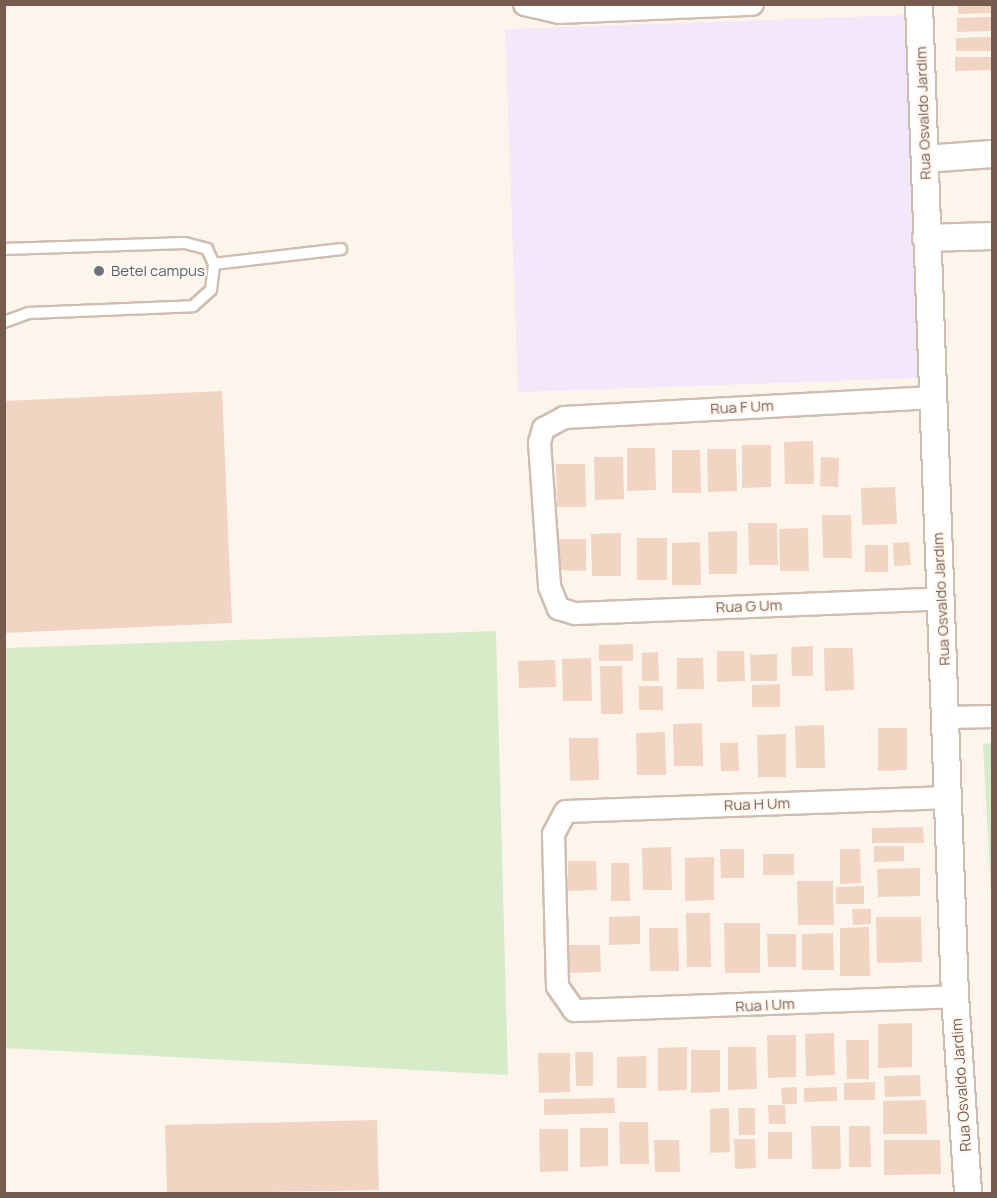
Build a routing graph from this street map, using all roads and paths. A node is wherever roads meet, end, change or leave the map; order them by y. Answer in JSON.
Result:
{"nodes":[{"id":1,"x":524,"y":4,"type":"edge"},
{"id":2,"x":752,"y":4,"type":"edge"},
{"id":3,"x":919,"y":4,"type":"edge"},
{"id":4,"x":993,"y":154,"type":"edge"},
{"id":5,"x":925,"y":159,"type":"junction"},
{"id":6,"x":993,"y":236,"type":"edge"},
{"id":7,"x":926,"y":238,"type":"junction"},
{"id":8,"x":4,"y":249,"type":"edge"},
{"id":9,"x":341,"y":249,"type":"dead end"},
{"id":10,"x":214,"y":264,"type":"junction"},
{"id":11,"x":4,"y":322,"type":"edge"},
{"id":12,"x":933,"y":397,"type":"junction"},
{"id":13,"x":940,"y":598,"type":"junction"},
{"id":14,"x":558,"y":608,"type":"joint"},
{"id":15,"x":993,"y":716,"type":"edge"},
{"id":16,"x":947,"y":717,"type":"junction"},
{"id":17,"x":950,"y":797,"type":"junction"},
{"id":18,"x":955,"y":996,"type":"junction"},
{"id":19,"x":574,"y":1010,"type":"joint"},
{"id":20,"x":968,"y":1194,"type":"edge"}],
"edges":[{"from":1,"to":2,"type":"street"},
{"from":3,"to":5,"type":"street","name":"Rua Osvaldo Jardim"},
{"from":4,"to":5,"type":"street"},
{"from":5,"to":7,"type":"street","name":"Rua Osvaldo Jardim"},
{"from":6,"to":7,"type":"street"},
{"from":7,"to":12,"type":"street","name":"Rua Osvaldo Jardim"},
{"from":8,"to":10,"type":"lane"},
{"from":9,"to":10,"type":"lane"},
{"from":10,"to":11,"type":"lane"},
{"from":12,"to":13,"type":"street","name":"Rua Osvaldo Jardim"},
{"from":12,"to":14,"type":"street","name":"Rua F Um"},
{"from":13,"to":14,"type":"street","name":"Rua G Um"},
{"from":13,"to":16,"type":"street","name":"Rua Osvaldo Jardim"},
{"from":15,"to":16,"type":"street"},
{"from":16,"to":17,"type":"street","name":"Rua Osvaldo Jardim"},
{"from":17,"to":18,"type":"street","name":"Rua Osvaldo Jardim"},
{"from":17,"to":19,"type":"street","name":"Rua H Um"},
{"from":18,"to":19,"type":"street","name":"Rua I Um"},
{"from":18,"to":20,"type":"street","name":"Rua Osvaldo Jardim"}]}
